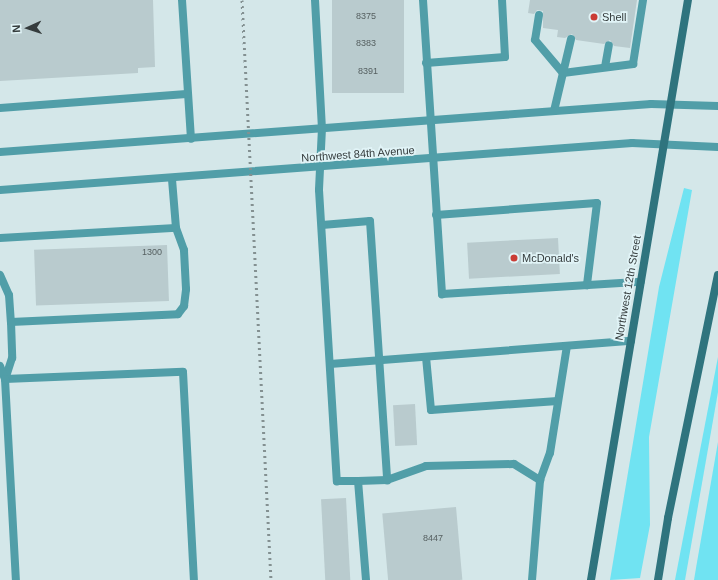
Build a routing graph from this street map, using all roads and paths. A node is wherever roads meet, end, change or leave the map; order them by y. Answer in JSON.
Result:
{"nodes":[{"id":1,"x":182,"y":0,"type":"edge"},
{"id":2,"x":315,"y":0,"type":"edge"},
{"id":3,"x":422,"y":0,"type":"edge"},
{"id":4,"x":502,"y":0,"type":"edge"},
{"id":5,"x":643,"y":0,"type":"edge"},
{"id":6,"x":688,"y":0,"type":"edge"},
{"id":7,"x":539,"y":15,"type":"dead end"},
{"id":8,"x":571,"y":39,"type":"dead end"},
{"id":9,"x":609,"y":45,"type":"dead end"},
{"id":10,"x":426,"y":63,"type":"junction"},
{"id":11,"x":605,"y":67,"type":"junction"},
{"id":12,"x":563,"y":73,"type":"junction"},
{"id":13,"x":186,"y":94,"type":"junction"},
{"id":14,"x":670,"y":104,"type":"junction"},
{"id":15,"x":718,"y":106,"type":"edge"},
{"id":16,"x":0,"y":108,"type":"edge"},
{"id":17,"x":554,"y":110,"type":"junction"},
{"id":18,"x":429,"y":120,"type":"junction"},
{"id":19,"x":322,"y":128,"type":"junction"},
{"id":20,"x":191,"y":139,"type":"junction"},
{"id":21,"x":664,"y":144,"type":"junction"},
{"id":22,"x":718,"y":147,"type":"edge"},
{"id":23,"x":0,"y":152,"type":"edge"},
{"id":24,"x":432,"y":159,"type":"junction"},
{"id":25,"x":318,"y":168,"type":"junction"},
{"id":26,"x":172,"y":179,"type":"junction"},
{"id":27,"x":0,"y":190,"type":"edge"},
{"id":28,"x":436,"y":216,"type":"junction"},
{"id":29,"x":322,"y":225,"type":"junction"},
{"id":30,"x":176,"y":228,"type":"junction"},
{"id":31,"x":0,"y":238,"type":"edge"},
{"id":32,"x":718,"y":275,"type":"edge"},
{"id":33,"x":0,"y":276,"type":"edge"},
{"id":34,"x":641,"y":282,"type":"junction"},
{"id":35,"x":587,"y":285,"type":"junction"},
{"id":36,"x":12,"y":322,"type":"junction"},
{"id":37,"x":631,"y":341,"type":"junction"},
{"id":38,"x":567,"y":346,"type":"junction"},
{"id":39,"x":426,"y":357,"type":"junction"},
{"id":40,"x":380,"y":360,"type":"junction"},
{"id":41,"x":330,"y":364,"type":"junction"},
{"id":42,"x":0,"y":366,"type":"edge"},
{"id":43,"x":5,"y":379,"type":"junction"},
{"id":44,"x":558,"y":401,"type":"junction"},
{"id":45,"x":387,"y":480,"type":"junction"},
{"id":46,"x":540,"y":480,"type":"junction"},
{"id":47,"x":358,"y":481,"type":"junction"},
{"id":48,"x":16,"y":580,"type":"edge"},
{"id":49,"x":194,"y":580,"type":"edge"},
{"id":50,"x":366,"y":580,"type":"edge"},
{"id":51,"x":532,"y":580,"type":"edge"},
{"id":52,"x":591,"y":580,"type":"edge"},
{"id":53,"x":658,"y":580,"type":"edge"}],
"edges":[{"from":1,"to":13,"type":"street"},
{"from":2,"to":19,"type":"street"},
{"from":3,"to":10,"type":"street"},
{"from":4,"to":10,"type":"street"},
{"from":5,"to":11,"type":"street"},
{"from":6,"to":14,"type":"main road","name":"Northwest 12th Street"},
{"from":7,"to":12,"type":"street"},
{"from":8,"to":12,"type":"street"},
{"from":9,"to":11,"type":"street"},
{"from":10,"to":18,"type":"street"},
{"from":11,"to":12,"type":"street"},
{"from":12,"to":17,"type":"street"},
{"from":13,"to":16,"type":"street"},
{"from":13,"to":20,"type":"street"},
{"from":14,"to":15,"type":"street"},
{"from":14,"to":17,"type":"street"},
{"from":14,"to":21,"type":"main road","name":"Northwest 12th Street"},
{"from":17,"to":18,"type":"street"},
{"from":18,"to":19,"type":"street"},
{"from":18,"to":24,"type":"street"},
{"from":19,"to":20,"type":"street"},
{"from":19,"to":25,"type":"street"},
{"from":20,"to":23,"type":"street"},
{"from":21,"to":22,"type":"street","name":"Northwest 84th Avenue"},
{"from":21,"to":24,"type":"street","name":"Northwest 84th Avenue"},
{"from":21,"to":34,"type":"main road","name":"Northwest 12th Street"},
{"from":24,"to":25,"type":"street","name":"Northwest 84th Avenue"},
{"from":24,"to":28,"type":"street"},
{"from":25,"to":26,"type":"street","name":"Northwest 84th Avenue"},
{"from":25,"to":29,"type":"street"},
{"from":26,"to":27,"type":"street","name":"Northwest 84th Avenue"},
{"from":26,"to":30,"type":"street"},
{"from":28,"to":35,"type":"street"},
{"from":28,"to":35,"type":"street"},
{"from":29,"to":40,"type":"street"},
{"from":29,"to":41,"type":"street"},
{"from":30,"to":31,"type":"street"},
{"from":30,"to":36,"type":"street"},
{"from":32,"to":53,"type":"main road"},
{"from":33,"to":36,"type":"street"},
{"from":34,"to":35,"type":"street"},
{"from":34,"to":37,"type":"main road","name":"Northwest 12th Street"},
{"from":36,"to":43,"type":"street"},
{"from":37,"to":38,"type":"street"},
{"from":37,"to":52,"type":"main road","name":"Northwest 12th Street"},
{"from":38,"to":39,"type":"street"},
{"from":38,"to":44,"type":"street"},
{"from":39,"to":40,"type":"street"},
{"from":39,"to":44,"type":"street"},
{"from":40,"to":41,"type":"street"},
{"from":40,"to":45,"type":"street"},
{"from":41,"to":47,"type":"street"},
{"from":42,"to":43,"type":"street"},
{"from":43,"to":48,"type":"street"},
{"from":43,"to":49,"type":"street"},
{"from":44,"to":46,"type":"street"},
{"from":45,"to":46,"type":"street"},
{"from":45,"to":47,"type":"street"},
{"from":46,"to":51,"type":"street"},
{"from":47,"to":50,"type":"street"}]}
